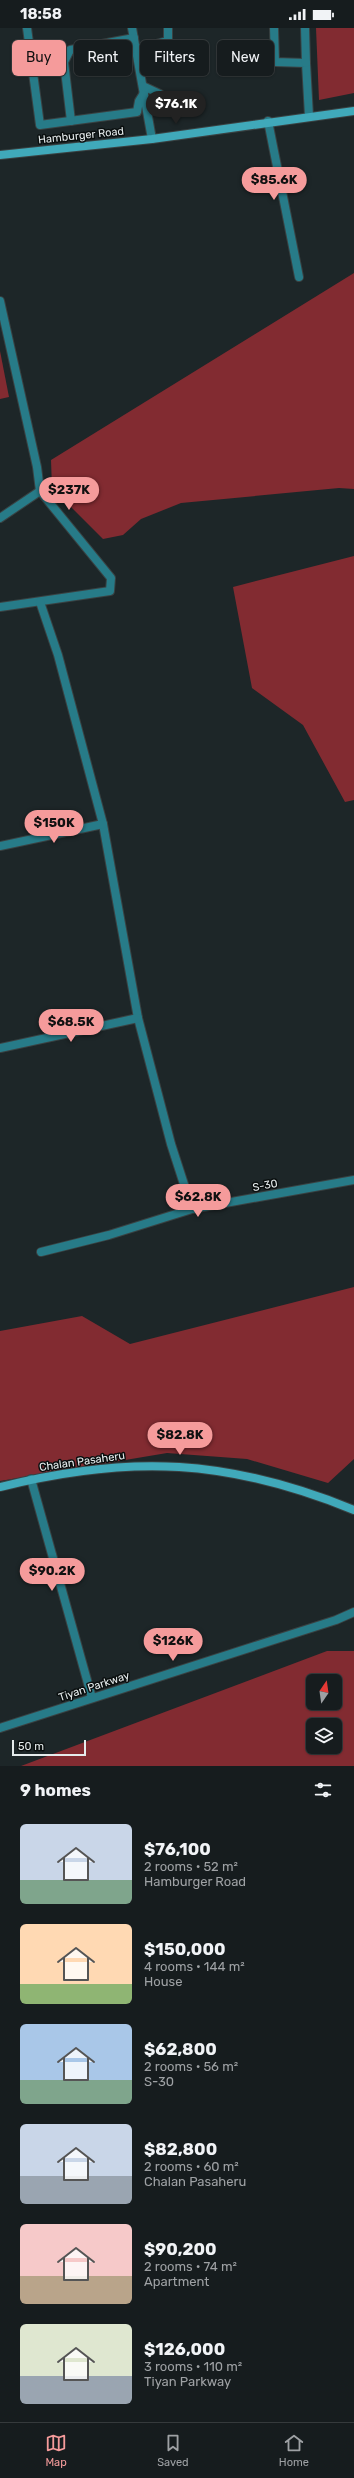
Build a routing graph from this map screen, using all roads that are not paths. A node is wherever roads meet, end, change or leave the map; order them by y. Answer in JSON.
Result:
{"nodes":[{"id":1,"x":27,"y":28,"type":"edge"},
{"id":2,"x":132,"y":28,"type":"edge"},
{"id":3,"x":168,"y":28,"type":"edge"},
{"id":4,"x":274,"y":28,"type":"edge"},
{"id":5,"x":305,"y":28,"type":"edge"},
{"id":6,"x":134,"y":38,"type":"junction"},
{"id":7,"x":29,"y":40,"type":"edge"},
{"id":8,"x":136,"y":49,"type":"junction"},
{"id":9,"x":66,"y":58,"type":"edge"},
{"id":10,"x":306,"y":63,"type":"junction"},
{"id":11,"x":33,"y":76,"type":"edge"},
{"id":12,"x":66,"y":76,"type":"edge"},
{"id":13,"x":143,"y":89,"type":"junction"},
{"id":14,"x":196,"y":104,"type":"dead end"},
{"id":15,"x":354,"y":111,"type":"edge"},
{"id":16,"x":309,"y":116,"type":"junction"},
{"id":17,"x":71,"y":121,"type":"junction"},
{"id":18,"x":268,"y":121,"type":"junction"},
{"id":19,"x":152,"y":139,"type":"junction"},
{"id":20,"x":0,"y":155,"type":"edge"},
{"id":21,"x":299,"y":277,"type":"dead end"},
{"id":22,"x":0,"y":301,"type":"edge"},
{"id":23,"x":40,"y":491,"type":"junction"},
{"id":24,"x":0,"y":518,"type":"edge"},
{"id":25,"x":40,"y":602,"type":"junction"},
{"id":26,"x":0,"y":607,"type":"edge"},
{"id":27,"x":103,"y":824,"type":"junction"},
{"id":28,"x":0,"y":846,"type":"edge"},
{"id":29,"x":138,"y":1018,"type":"junction"},
{"id":30,"x":0,"y":1048,"type":"edge"},
{"id":31,"x":354,"y":1180,"type":"edge"},
{"id":32,"x":192,"y":1209,"type":"junction"},
{"id":33,"x":41,"y":1252,"type":"dead end"},
{"id":34,"x":31,"y":1479,"type":"junction"},
{"id":35,"x":0,"y":1487,"type":"edge"},
{"id":36,"x":354,"y":1510,"type":"edge"},
{"id":37,"x":354,"y":1612,"type":"edge"},
{"id":38,"x":92,"y":1698,"type":"junction"},
{"id":39,"x":0,"y":1728,"type":"edge"}],
"edges":[{"from":1,"to":7,"type":"street"},
{"from":2,"to":6,"type":"street"},
{"from":3,"to":8,"type":"street"},
{"from":4,"to":10,"type":"street"},
{"from":5,"to":10,"type":"street"},
{"from":6,"to":8,"type":"street"},
{"from":6,"to":9,"type":"street"},
{"from":8,"to":13,"type":"street"},
{"from":10,"to":16,"type":"street"},
{"from":11,"to":17,"type":"street"},
{"from":12,"to":17,"type":"street"},
{"from":13,"to":14,"type":"street"},
{"from":13,"to":17,"type":"street"},
{"from":13,"to":19,"type":"street"},
{"from":15,"to":16,"type":"main road","name":"Hamburger Road"},
{"from":16,"to":18,"type":"main road","name":"Hamburger Road"},
{"from":18,"to":19,"type":"main road","name":"Hamburger Road"},
{"from":18,"to":21,"type":"street"},
{"from":19,"to":20,"type":"main road","name":"Hamburger Road"},
{"from":22,"to":23,"type":"street"},
{"from":23,"to":24,"type":"street"},
{"from":23,"to":25,"type":"street"},
{"from":25,"to":26,"type":"street"},
{"from":25,"to":27,"type":"street"},
{"from":27,"to":28,"type":"street"},
{"from":27,"to":29,"type":"street"},
{"from":29,"to":30,"type":"street"},
{"from":29,"to":32,"type":"street"},
{"from":31,"to":32,"type":"street","name":"S-30"},
{"from":32,"to":33,"type":"street","name":"S-30"},
{"from":34,"to":35,"type":"main road","name":"Chalan Pasaheru"},
{"from":34,"to":36,"type":"main road","name":"Chalan Pasaheru"},
{"from":34,"to":38,"type":"street"},
{"from":37,"to":38,"type":"street","name":"Tiyan Parkway"},
{"from":38,"to":39,"type":"street","name":"Tiyan Parkway"}]}
